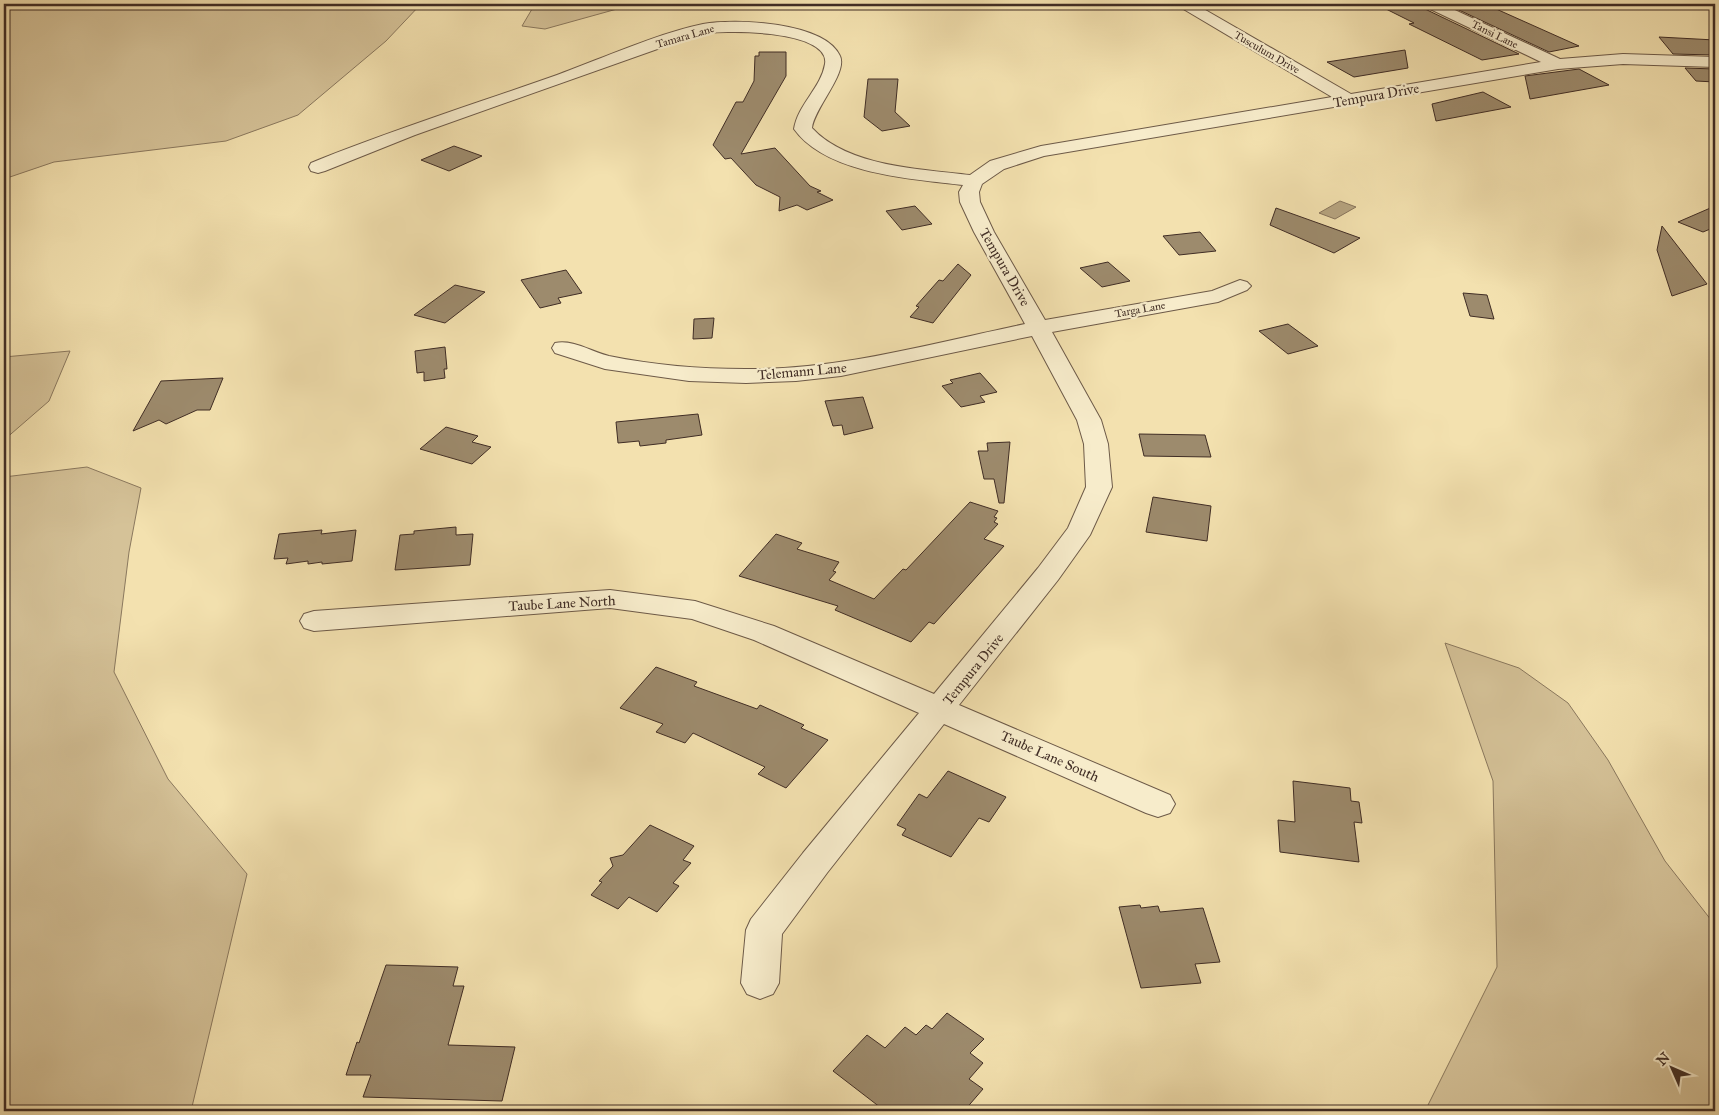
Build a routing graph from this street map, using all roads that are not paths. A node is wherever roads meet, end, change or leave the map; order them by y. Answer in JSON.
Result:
{"nodes":[{"id":1,"x":1185,"y":4,"type":"edge"},
{"id":2,"x":1431,"y":4,"type":"edge"},
{"id":3,"x":1715,"y":62,"type":"edge"},
{"id":4,"x":1558,"y":64,"type":"junction"},
{"id":5,"x":1349,"y":100,"type":"junction"},
{"id":6,"x":318,"y":167,"type":"dead end"},
{"id":7,"x":974,"y":182,"type":"junction"},
{"id":8,"x":1240,"y":286,"type":"dead end"},
{"id":9,"x":1039,"y":328,"type":"junction"},
{"id":10,"x":563,"y":348,"type":"dead end"},
{"id":11,"x":314,"y":621,"type":"dead end"},
{"id":12,"x":941,"y":708,"type":"junction"},
{"id":13,"x":1158,"y":804,"type":"dead end"},
{"id":14,"x":760,"y":983,"type":"dead end"}],
"edges":[{"from":1,"to":5,"type":"street","name":"Tusculum Drive"},
{"from":2,"to":4,"type":"street","name":"Tansi Lane"},
{"from":3,"to":4,"type":"street","name":"Tempura Drive"},
{"from":4,"to":5,"type":"street","name":"Tempura Drive"},
{"from":5,"to":7,"type":"street","name":"Tempura Drive"},
{"from":6,"to":7,"type":"street","name":"Tamara Lane"},
{"from":7,"to":9,"type":"street","name":"Tempura Drive"},
{"from":8,"to":9,"type":"street","name":"Targa Lane"},
{"from":9,"to":10,"type":"street","name":"Telemann Lane"},
{"from":9,"to":12,"type":"street","name":"Tempura Drive"},
{"from":11,"to":12,"type":"street","name":"Taube Lane North"},
{"from":12,"to":13,"type":"street","name":"Taube Lane South"},
{"from":12,"to":14,"type":"street","name":"Tempura Drive"}]}
